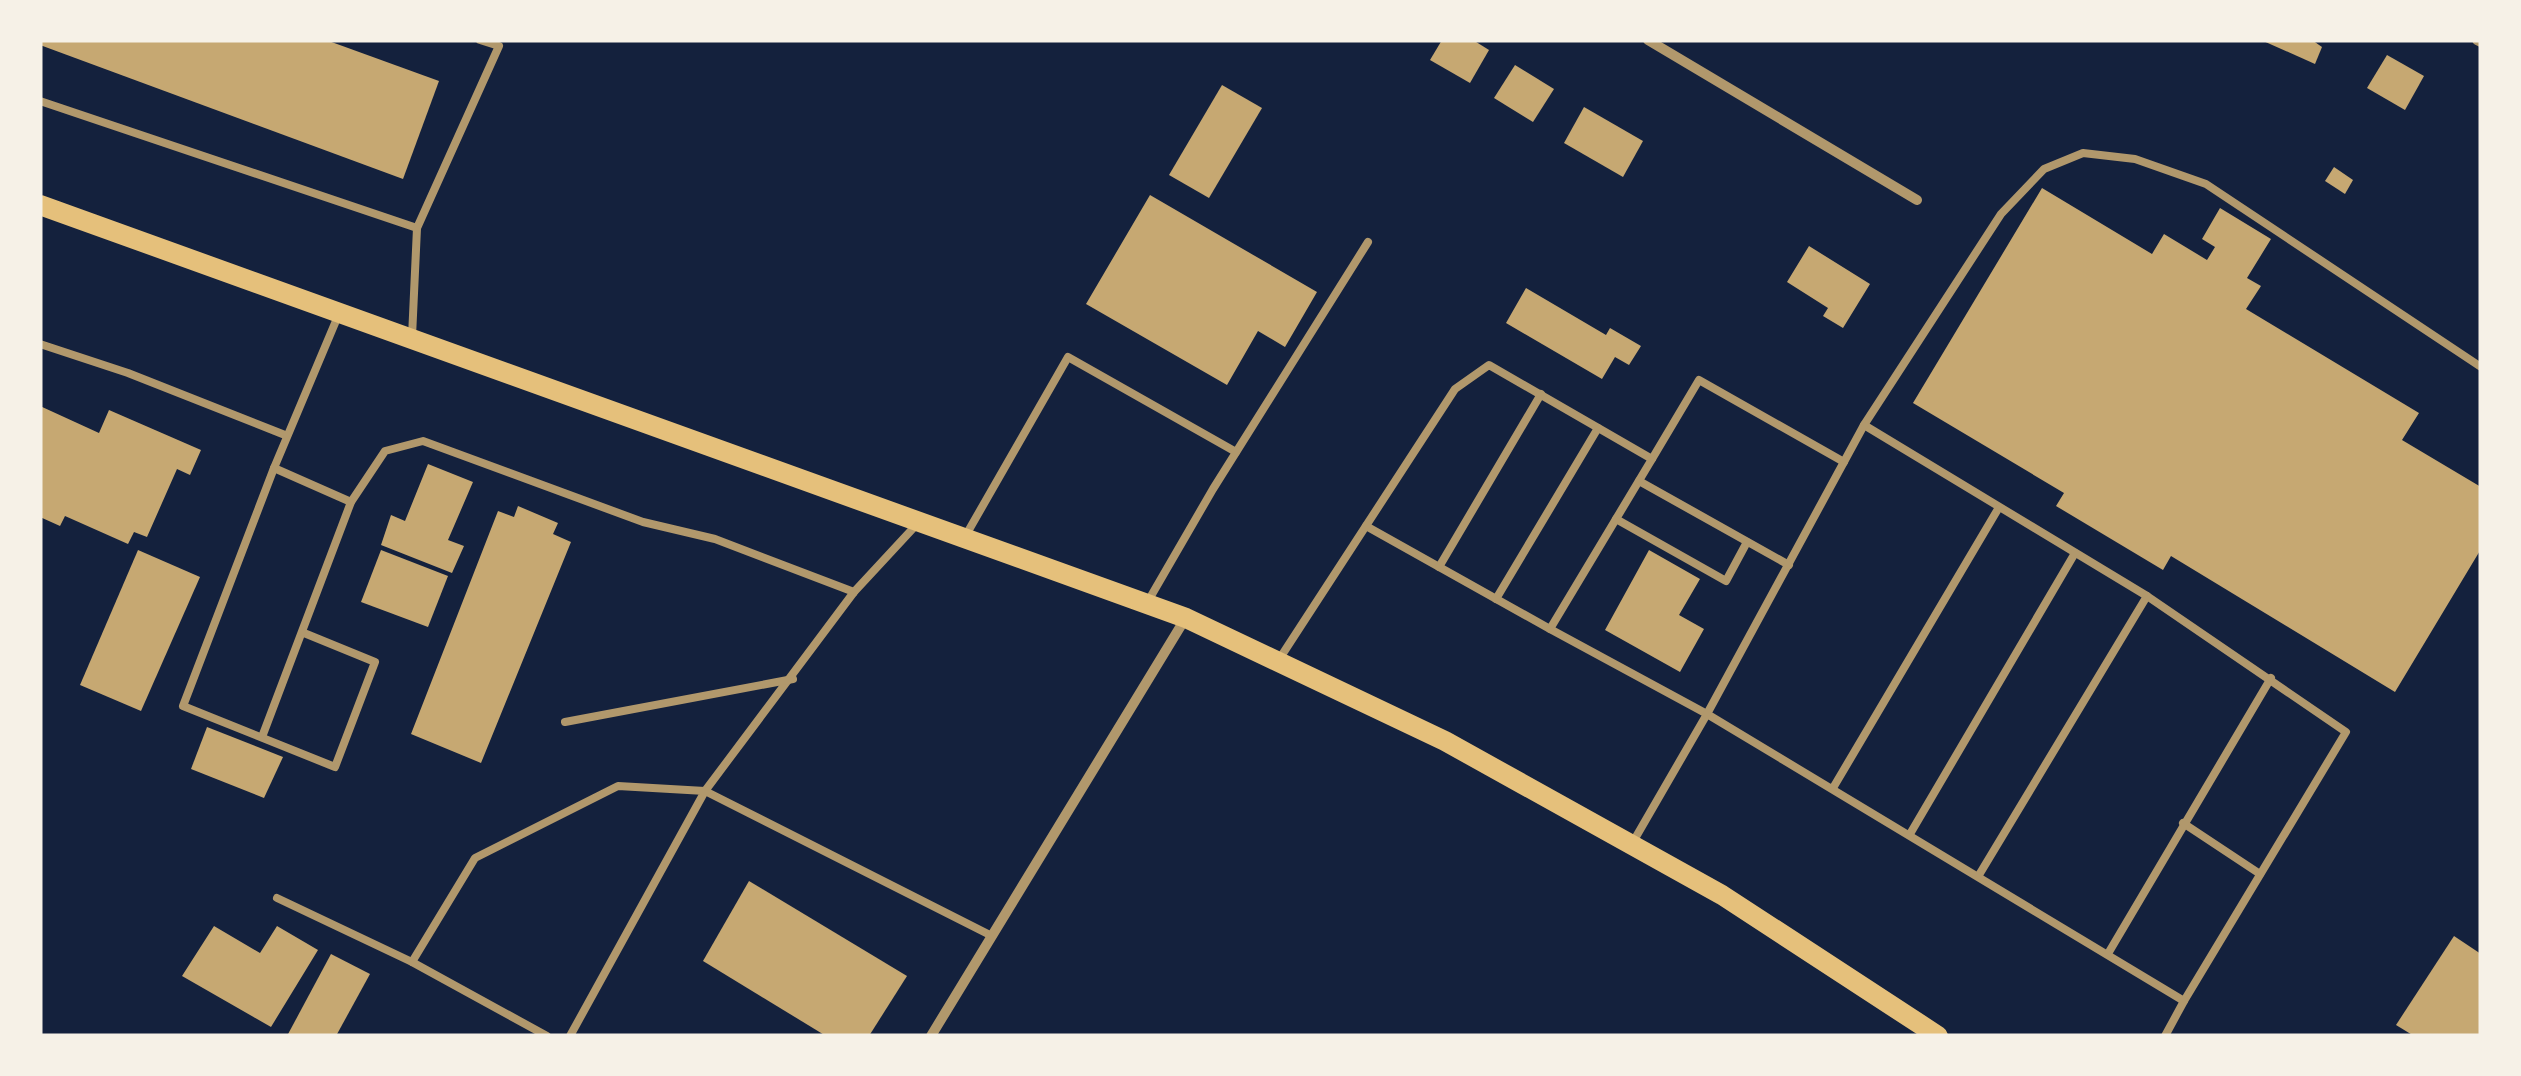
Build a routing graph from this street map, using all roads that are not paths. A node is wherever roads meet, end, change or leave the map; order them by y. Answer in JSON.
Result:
{"nodes":[{"id":1,"x":480,"y":40,"type":"edge"},
{"id":2,"x":1648,"y":40,"type":"edge"},
{"id":3,"x":501,"y":43,"type":"edge"},
{"id":4,"x":40,"y":101,"type":"edge"},
{"id":5,"x":1917,"y":200,"type":"dead end"},
{"id":6,"x":40,"y":205,"type":"edge"},
{"id":7,"x":417,"y":228,"type":"junction"},
{"id":8,"x":1368,"y":242,"type":"dead end"},
{"id":9,"x":340,"y":312,"type":"junction"},
{"id":10,"x":412,"y":337,"type":"junction"},
{"id":11,"x":40,"y":344,"type":"edge"},
{"id":12,"x":2481,"y":367,"type":"edge"},
{"id":13,"x":1541,"y":394,"type":"junction"},
{"id":14,"x":1864,"y":425,"type":"junction"},
{"id":15,"x":1598,"y":428,"type":"junction"},
{"id":16,"x":285,"y":435,"type":"junction"},
{"id":17,"x":1236,"y":452,"type":"junction"},
{"id":18,"x":1652,"y":459,"type":"junction"},
{"id":19,"x":1844,"y":462,"type":"junction"},
{"id":20,"x":274,"y":468,"type":"junction"},
{"id":21,"x":1639,"y":481,"type":"junction"},
{"id":22,"x":351,"y":502,"type":"junction"},
{"id":23,"x":1998,"y":509,"type":"junction"},
{"id":24,"x":921,"y":519,"type":"junction"},
{"id":25,"x":1616,"y":519,"type":"junction"},
{"id":26,"x":1366,"y":526,"type":"junction"},
{"id":27,"x":966,"y":535,"type":"junction"},
{"id":28,"x":1747,"y":542,"type":"junction"},
{"id":29,"x":2076,"y":553,"type":"junction"},
{"id":30,"x":1788,"y":565,"type":"junction"},
{"id":31,"x":1439,"y":566,"type":"junction"},
{"id":32,"x":854,"y":592,"type":"junction"},
{"id":33,"x":2147,"y":596,"type":"junction"},
{"id":34,"x":1496,"y":599,"type":"junction"},
{"id":35,"x":1148,"y":604,"type":"junction"},
{"id":36,"x":1186,"y":618,"type":"junction"},
{"id":37,"x":1550,"y":629,"type":"junction"},
{"id":38,"x":304,"y":633,"type":"junction"},
{"id":39,"x":1278,"y":662,"type":"junction"},
{"id":40,"x":2271,"y":678,"type":"junction"},
{"id":41,"x":794,"y":679,"type":"junction"},
{"id":42,"x":1707,"y":714,"type":"junction"},
{"id":43,"x":566,"y":722,"type":"dead end"},
{"id":44,"x":262,"y":737,"type":"junction"},
{"id":45,"x":1832,"y":788,"type":"junction"},
{"id":46,"x":705,"y":791,"type":"junction"},
{"id":47,"x":2183,"y":824,"type":"junction"},
{"id":48,"x":1910,"y":834,"type":"junction"},
{"id":49,"x":1632,"y":845,"type":"junction"},
{"id":50,"x":2260,"y":874,"type":"junction"},
{"id":51,"x":1979,"y":875,"type":"junction"},
{"id":52,"x":277,"y":898,"type":"dead end"},
{"id":53,"x":992,"y":936,"type":"junction"},
{"id":54,"x":2109,"y":952,"type":"junction"},
{"id":55,"x":412,"y":962,"type":"junction"},
{"id":56,"x":2184,"y":1001,"type":"junction"},
{"id":57,"x":547,"y":1036,"type":"edge"},
{"id":58,"x":570,"y":1036,"type":"edge"},
{"id":59,"x":931,"y":1036,"type":"edge"},
{"id":60,"x":1938,"y":1036,"type":"edge"},
{"id":61,"x":2165,"y":1036,"type":"edge"}],
"edges":[{"from":1,"to":3,"type":"lane"},
{"from":2,"to":5,"type":"street"},
{"from":3,"to":7,"type":"lane"},
{"from":4,"to":7,"type":"lane"},
{"from":6,"to":9,"type":"main road"},
{"from":7,"to":10,"type":"lane"},
{"from":8,"to":17,"type":"lane"},
{"from":9,"to":10,"type":"main road"},
{"from":9,"to":16,"type":"lane"},
{"from":10,"to":24,"type":"main road"},
{"from":11,"to":16,"type":"lane"},
{"from":12,"to":14,"type":"lane"},
{"from":13,"to":15,"type":"lane"},
{"from":13,"to":26,"type":"lane"},
{"from":13,"to":31,"type":"lane"},
{"from":14,"to":19,"type":"lane"},
{"from":14,"to":23,"type":"lane"},
{"from":15,"to":18,"type":"lane"},
{"from":15,"to":34,"type":"lane"},
{"from":16,"to":20,"type":"lane"},
{"from":17,"to":27,"type":"lane"},
{"from":17,"to":35,"type":"lane"},
{"from":18,"to":19,"type":"lane"},
{"from":18,"to":21,"type":"lane"},
{"from":19,"to":30,"type":"lane"},
{"from":20,"to":22,"type":"lane"},
{"from":20,"to":44,"type":"lane"},
{"from":21,"to":25,"type":"lane"},
{"from":21,"to":28,"type":"lane"},
{"from":22,"to":32,"type":"lane"},
{"from":22,"to":38,"type":"lane"},
{"from":23,"to":29,"type":"lane"},
{"from":23,"to":45,"type":"lane"},
{"from":24,"to":27,"type":"main road"},
{"from":24,"to":32,"type":"lane"},
{"from":25,"to":28,"type":"lane"},
{"from":25,"to":37,"type":"lane"},
{"from":26,"to":31,"type":"lane"},
{"from":26,"to":39,"type":"lane"},
{"from":27,"to":35,"type":"main road"},
{"from":28,"to":30,"type":"lane"},
{"from":29,"to":33,"type":"lane"},
{"from":29,"to":48,"type":"lane"},
{"from":30,"to":42,"type":"lane"},
{"from":31,"to":34,"type":"lane"},
{"from":32,"to":41,"type":"lane"},
{"from":33,"to":40,"type":"lane"},
{"from":33,"to":51,"type":"lane"},
{"from":34,"to":37,"type":"lane"},
{"from":35,"to":36,"type":"main road"},
{"from":36,"to":39,"type":"main road"},
{"from":36,"to":53,"type":"street"},
{"from":37,"to":42,"type":"lane"},
{"from":38,"to":44,"type":"lane"},
{"from":38,"to":44,"type":"lane"},
{"from":39,"to":49,"type":"main road"},
{"from":40,"to":47,"type":"lane"},
{"from":40,"to":50,"type":"lane"},
{"from":41,"to":43,"type":"lane"},
{"from":41,"to":46,"type":"lane"},
{"from":42,"to":45,"type":"lane"},
{"from":42,"to":49,"type":"lane"},
{"from":45,"to":48,"type":"lane"},
{"from":46,"to":53,"type":"lane"},
{"from":46,"to":55,"type":"lane"},
{"from":46,"to":58,"type":"lane"},
{"from":47,"to":50,"type":"lane"},
{"from":47,"to":54,"type":"lane"},
{"from":48,"to":51,"type":"lane"},
{"from":49,"to":60,"type":"main road"},
{"from":50,"to":56,"type":"lane"},
{"from":51,"to":54,"type":"lane"},
{"from":52,"to":55,"type":"lane"},
{"from":53,"to":59,"type":"street"},
{"from":54,"to":56,"type":"lane"},
{"from":55,"to":57,"type":"lane"},
{"from":56,"to":61,"type":"lane"}]}
